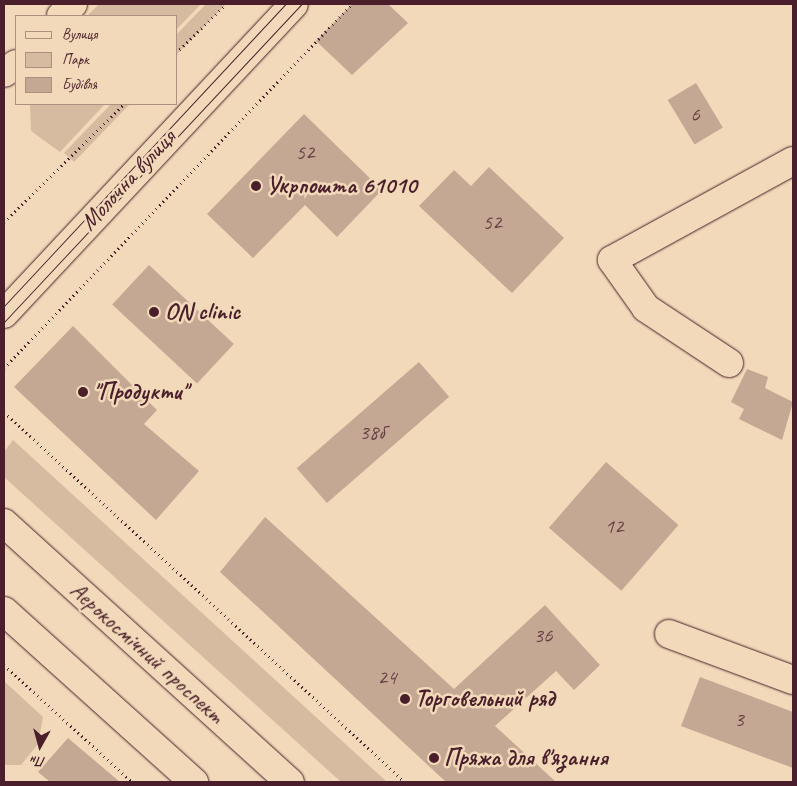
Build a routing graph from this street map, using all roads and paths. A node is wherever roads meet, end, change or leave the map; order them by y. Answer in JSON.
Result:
{"nodes":[{"id":1,"x":73,"y":4,"type":"edge"},
{"id":2,"x":226,"y":4,"type":"edge"},
{"id":3,"x":294,"y":4,"type":"edge"},
{"id":4,"x":352,"y":4,"type":"edge"},
{"id":5,"x":62,"y":15,"type":"edge"},
{"id":6,"x":178,"y":51,"type":"edge"},
{"id":7,"x":15,"y":65,"type":"edge"},
{"id":8,"x":4,"y":73,"type":"edge"},
{"id":9,"x":123,"y":105,"type":"edge"},
{"id":10,"x":793,"y":161,"type":"edge"},
{"id":11,"x":4,"y":222,"type":"edge"},
{"id":12,"x":4,"y":314,"type":"edge"},
{"id":13,"x":729,"y":363,"type":"dead end"},
{"id":14,"x":4,"y":368,"type":"edge"},
{"id":15,"x":4,"y":412,"type":"edge"},
{"id":16,"x":4,"y":523,"type":"edge"},
{"id":17,"x":4,"y":611,"type":"edge"},
{"id":18,"x":669,"y":634,"type":"dead end"},
{"id":19,"x":4,"y":665,"type":"edge"},
{"id":20,"x":793,"y":680,"type":"edge"},
{"id":21,"x":132,"y":782,"type":"edge"},
{"id":22,"x":194,"y":782,"type":"edge"},
{"id":23,"x":290,"y":782,"type":"edge"},
{"id":24,"x":405,"y":782,"type":"edge"}],
"edges":[{"from":1,"to":5,"type":"main road"},
{"from":2,"to":6,"type":"path"},
{"from":3,"to":12,"type":"main road","name":"Молочна вулиця"},
{"from":4,"to":14,"type":"path"},
{"from":7,"to":8,"type":"main road"},
{"from":9,"to":11,"type":"path"},
{"from":10,"to":13,"type":"main road"},
{"from":15,"to":24,"type":"path"},
{"from":16,"to":23,"type":"main road","name":"Аерокосмічний проспект"},
{"from":17,"to":22,"type":"main road"},
{"from":18,"to":20,"type":"main road"},
{"from":19,"to":21,"type":"path"}]}
